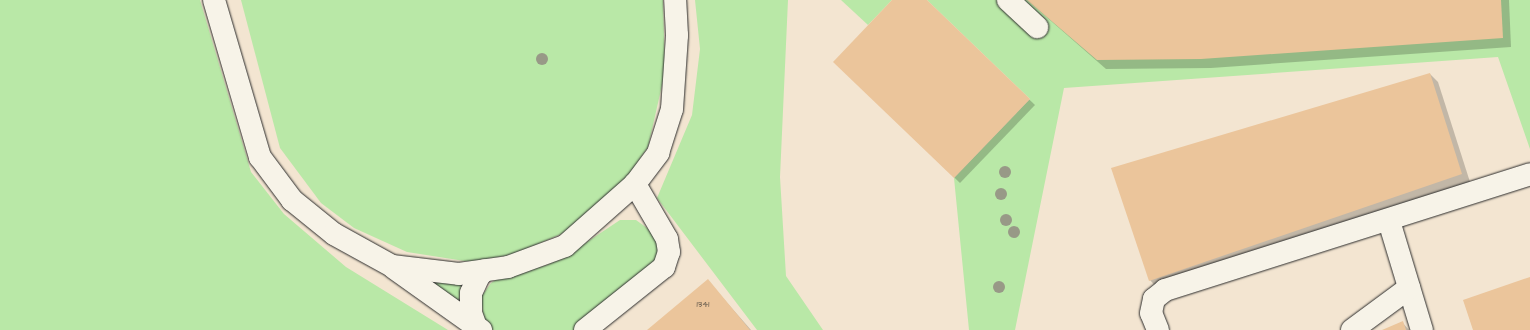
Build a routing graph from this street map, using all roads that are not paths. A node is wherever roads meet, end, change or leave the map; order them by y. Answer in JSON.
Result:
{"nodes":[{"id":1,"x":214,"y":0,"type":"edge"},
{"id":2,"x":676,"y":0,"type":"edge"},
{"id":3,"x":1008,"y":0,"type":"edge"},
{"id":4,"x":1037,"y":27,"type":"dead end"},
{"id":5,"x":1530,"y":174,"type":"edge"},
{"id":6,"x":635,"y":184,"type":"junction"},
{"id":7,"x":1389,"y":221,"type":"junction"},
{"id":8,"x":392,"y":266,"type":"junction"},
{"id":9,"x":485,"y":270,"type":"junction"},
{"id":10,"x":1409,"y":288,"type":"junction"},
{"id":11,"x":478,"y":327,"type":"edge"},
{"id":12,"x":586,"y":330,"type":"edge"},
{"id":13,"x":1158,"y":330,"type":"edge"},
{"id":14,"x":1352,"y":330,"type":"edge"},
{"id":15,"x":1422,"y":330,"type":"edge"}],
"edges":[{"from":1,"to":8,"type":"lane"},
{"from":2,"to":6,"type":"lane"},
{"from":3,"to":4,"type":"lane"},
{"from":5,"to":7,"type":"lane"},
{"from":6,"to":9,"type":"lane"},
{"from":6,"to":12,"type":"lane"},
{"from":7,"to":10,"type":"lane"},
{"from":7,"to":13,"type":"lane"},
{"from":8,"to":9,"type":"lane"},
{"from":8,"to":11,"type":"lane"},
{"from":9,"to":11,"type":"lane"},
{"from":10,"to":14,"type":"lane"},
{"from":10,"to":15,"type":"lane"}]}
